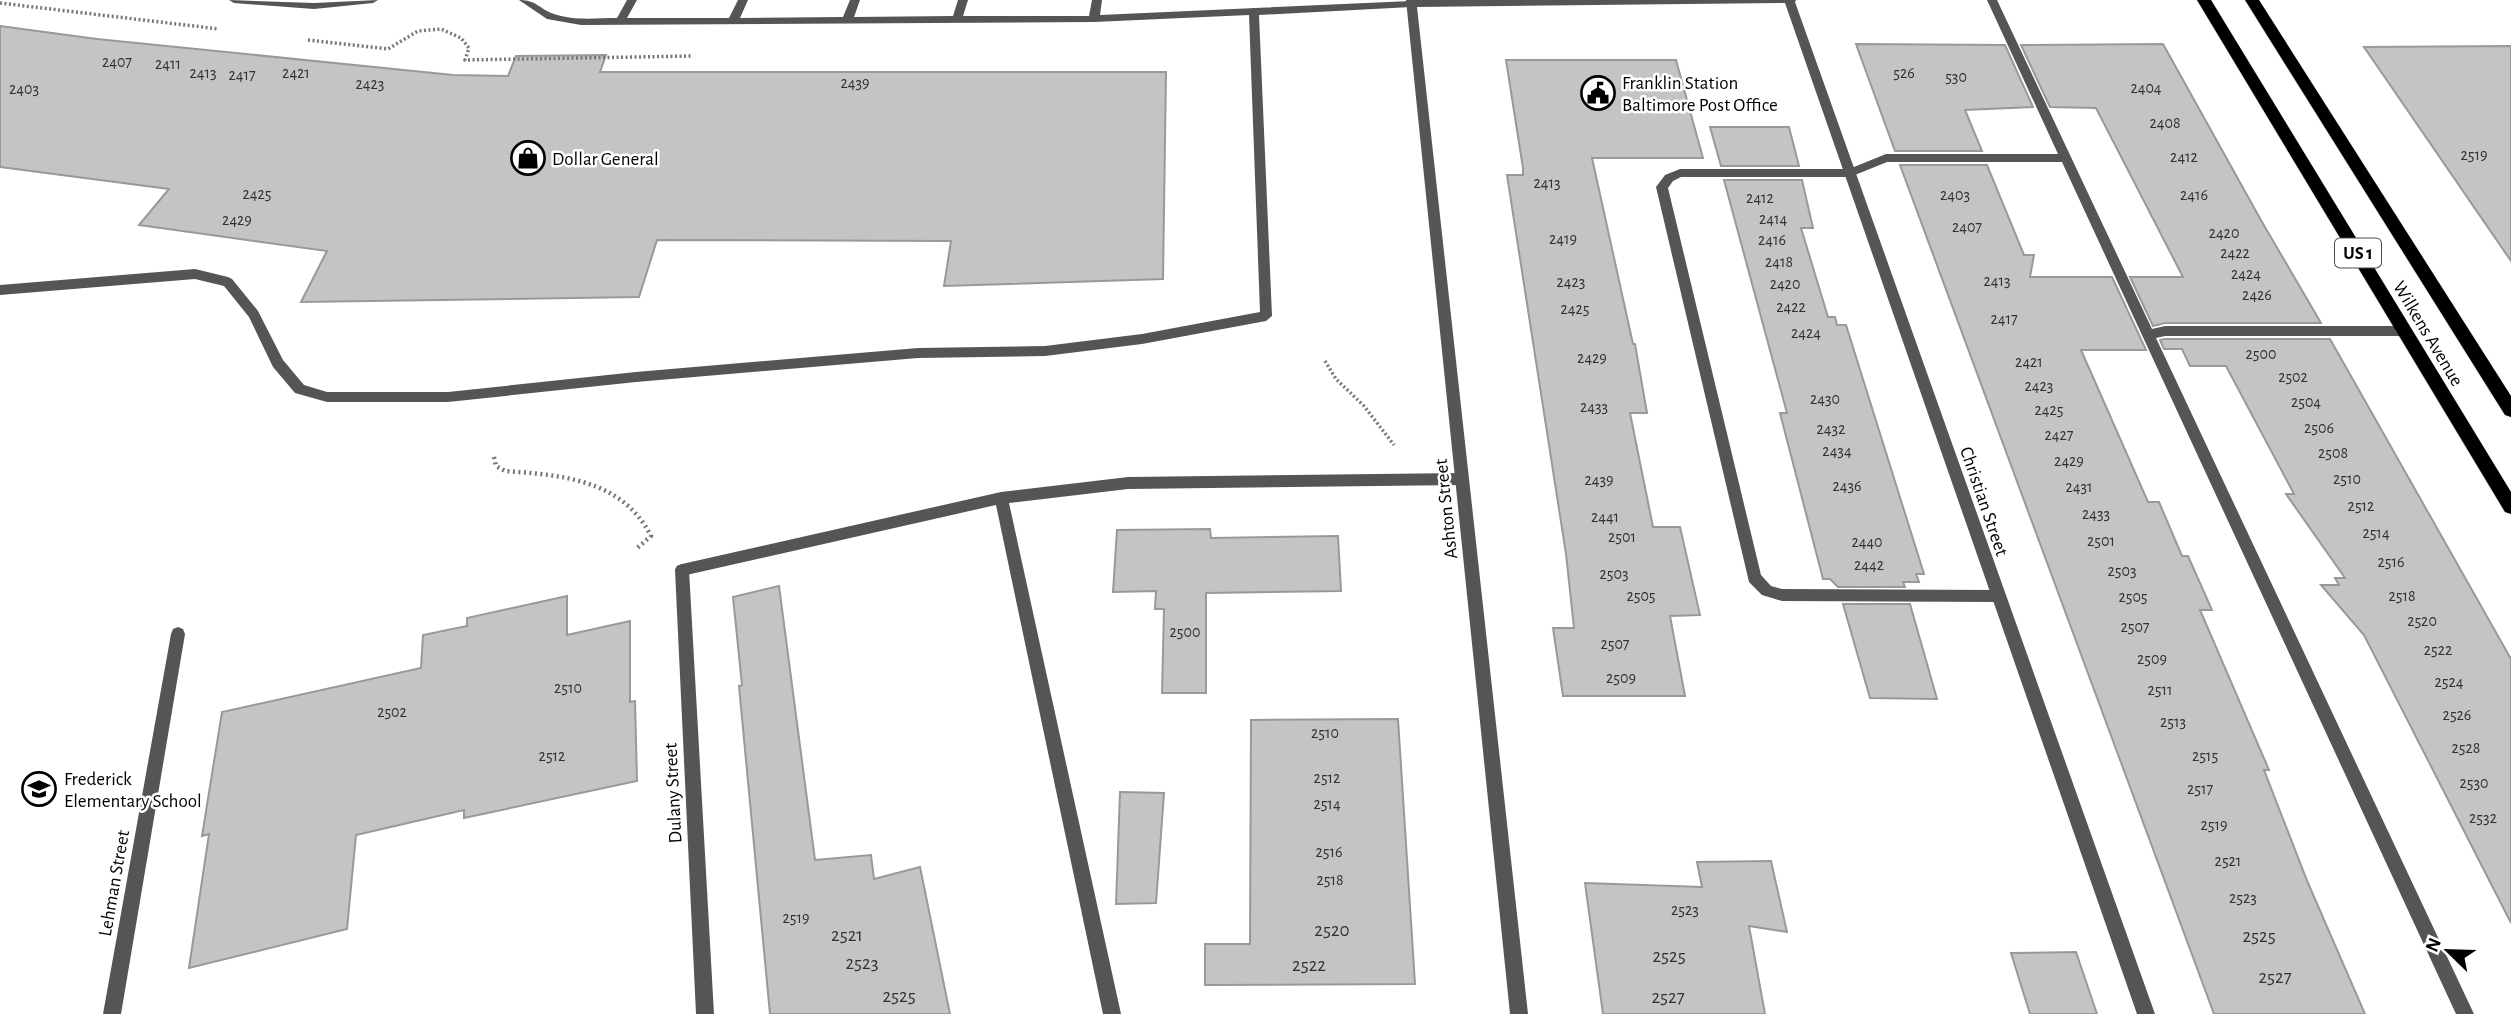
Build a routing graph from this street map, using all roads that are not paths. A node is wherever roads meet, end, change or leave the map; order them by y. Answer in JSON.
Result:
{"nodes":[{"id":1,"x":234,"y":0,"type":"edge"},
{"id":2,"x":373,"y":0,"type":"edge"},
{"id":3,"x":524,"y":0,"type":"edge"},
{"id":4,"x":632,"y":0,"type":"edge"},
{"id":5,"x":743,"y":0,"type":"edge"},
{"id":6,"x":855,"y":0,"type":"edge"},
{"id":7,"x":963,"y":0,"type":"edge"},
{"id":8,"x":1097,"y":0,"type":"edge"},
{"id":9,"x":1790,"y":0,"type":"edge"},
{"id":10,"x":1992,"y":0,"type":"edge"},
{"id":11,"x":2204,"y":0,"type":"edge"},
{"id":12,"x":2252,"y":0,"type":"edge"},
{"id":13,"x":1411,"y":2,"type":"edge"},
{"id":14,"x":1292,"y":5,"type":"edge"},
{"id":15,"x":1254,"y":12,"type":"junction"},
{"id":16,"x":1094,"y":19,"type":"junction"},
{"id":17,"x":847,"y":20,"type":"junction"},
{"id":18,"x":957,"y":20,"type":"junction"},
{"id":19,"x":733,"y":21,"type":"junction"},
{"id":20,"x":620,"y":22,"type":"junction"},
{"id":21,"x":2064,"y":158,"type":"junction"},
{"id":22,"x":1850,"y":173,"type":"junction"},
{"id":23,"x":0,"y":290,"type":"edge"},
{"id":24,"x":2404,"y":331,"type":"junction"},
{"id":25,"x":2149,"y":335,"type":"junction"},
{"id":26,"x":2511,"y":410,"type":"edge"},
{"id":27,"x":1462,"y":478,"type":"junction"},
{"id":28,"x":1001,"y":498,"type":"junction"},
{"id":29,"x":2511,"y":507,"type":"edge"},
{"id":30,"x":1998,"y":596,"type":"junction"},
{"id":31,"x":178,"y":634,"type":"dead end"},
{"id":32,"x":111,"y":1014,"type":"edge"},
{"id":33,"x":705,"y":1014,"type":"edge"},
{"id":34,"x":1112,"y":1014,"type":"edge"},
{"id":35,"x":1519,"y":1014,"type":"edge"},
{"id":36,"x":2146,"y":1014,"type":"edge"},
{"id":37,"x":2465,"y":1014,"type":"edge"}],
"edges":[{"from":1,"to":2,"type":"street"},
{"from":3,"to":20,"type":"street"},
{"from":4,"to":20,"type":"street"},
{"from":5,"to":19,"type":"street"},
{"from":6,"to":17,"type":"street"},
{"from":7,"to":18,"type":"street"},
{"from":8,"to":16,"type":"street"},
{"from":9,"to":13,"type":"street"},
{"from":9,"to":22,"type":"street","name":"Christian Street"},
{"from":10,"to":21,"type":"street"},
{"from":11,"to":24,"type":"main road","name":"Wilkens Avenue","number":"US 1"},
{"from":12,"to":26,"type":"main road","name":"Wilkens Avenue","number":"US 1"},
{"from":13,"to":14,"type":"street"},
{"from":13,"to":27,"type":"street","name":"Ashton Street"},
{"from":14,"to":15,"type":"street"},
{"from":15,"to":16,"type":"street"},
{"from":15,"to":23,"type":"street"},
{"from":16,"to":18,"type":"street"},
{"from":17,"to":18,"type":"street"},
{"from":17,"to":19,"type":"street"},
{"from":19,"to":20,"type":"street"},
{"from":21,"to":22,"type":"street"},
{"from":21,"to":25,"type":"street"},
{"from":22,"to":30,"type":"street","name":"Christian Street"},
{"from":22,"to":30,"type":"street"},
{"from":24,"to":25,"type":"street"},
{"from":24,"to":29,"type":"main road","name":"Wilkens Avenue","number":"US 1"},
{"from":25,"to":37,"type":"street"},
{"from":27,"to":28,"type":"street"},
{"from":27,"to":35,"type":"street","name":"Ashton Street"},
{"from":28,"to":33,"type":"street","name":"Dulany Street"},
{"from":28,"to":34,"type":"street"},
{"from":30,"to":36,"type":"street","name":"Christian Street"},
{"from":31,"to":32,"type":"street","name":"Lehman Street"}]}
